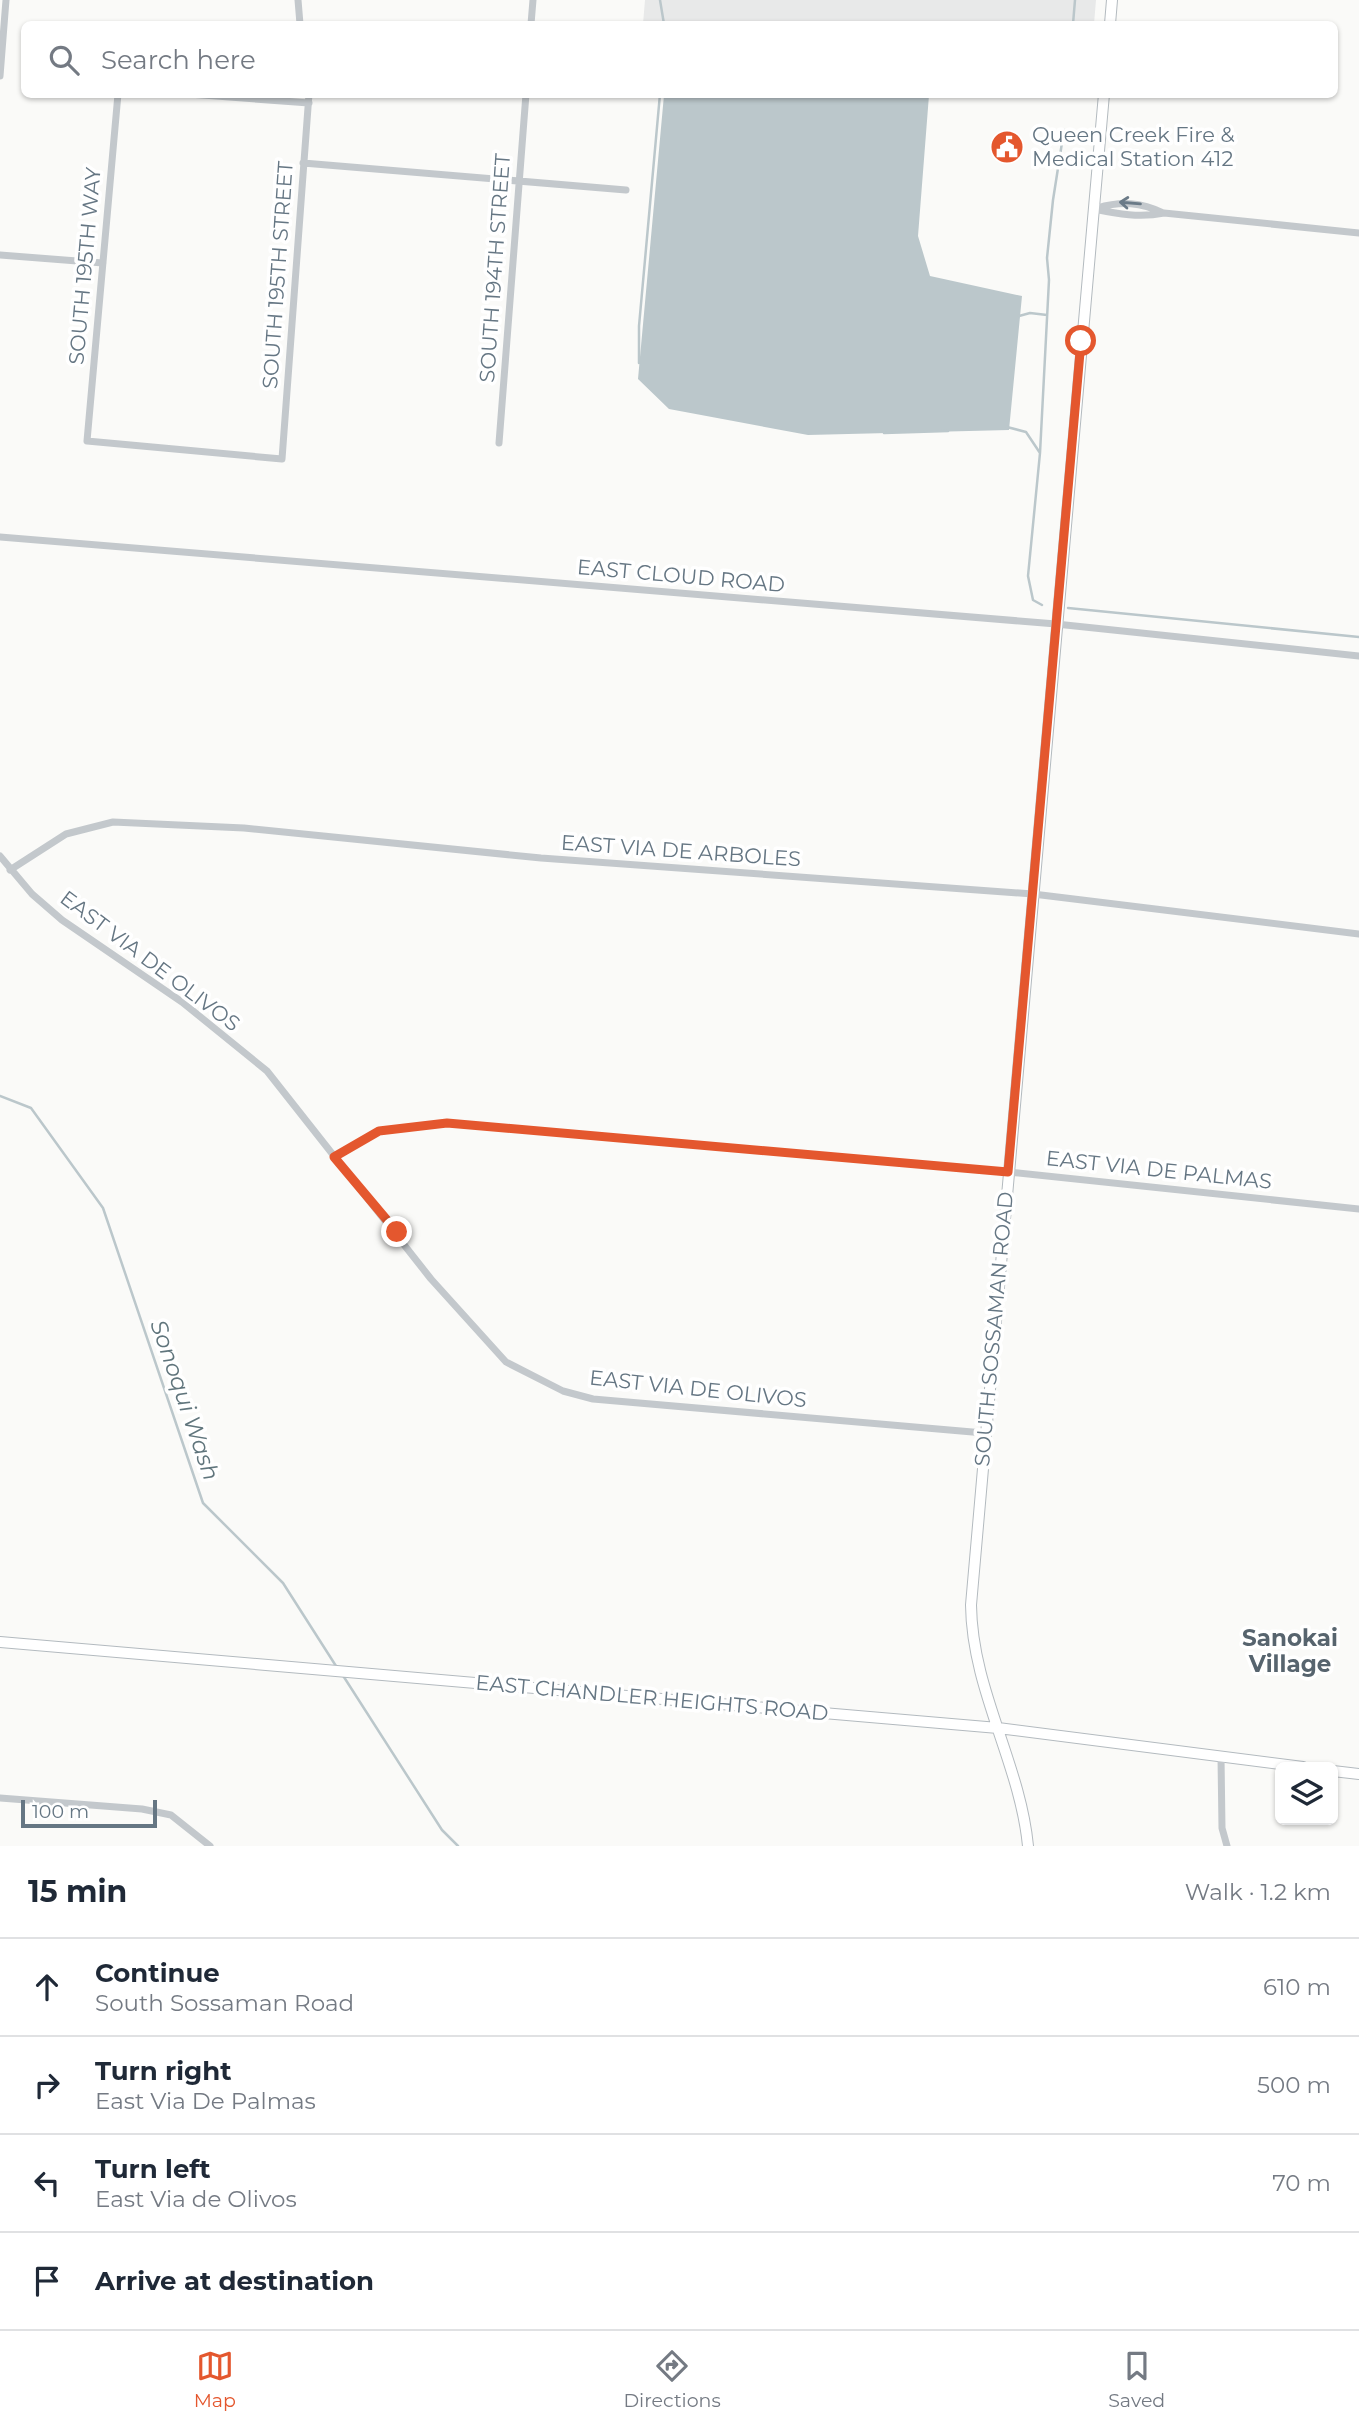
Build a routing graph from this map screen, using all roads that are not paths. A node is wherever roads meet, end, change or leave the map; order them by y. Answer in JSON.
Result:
{"nodes":[{"id":1,"x":6,"y":0,"type":"edge"},
{"id":2,"x":298,"y":0,"type":"edge"},
{"id":3,"x":533,"y":0,"type":"edge"},
{"id":4,"x":1112,"y":0,"type":"edge"},
{"id":5,"x":300,"y":21,"type":"edge"},
{"id":6,"x":531,"y":21,"type":"edge"},
{"id":7,"x":1110,"y":21,"type":"edge"},
{"id":8,"x":0,"y":76,"type":"edge"},
{"id":9,"x":118,"y":98,"type":"edge"},
{"id":10,"x":242,"y":98,"type":"edge"},
{"id":11,"x":309,"y":98,"type":"edge"},
{"id":12,"x":526,"y":98,"type":"edge"},
{"id":13,"x":1104,"y":98,"type":"edge"},
{"id":14,"x":309,"y":103,"type":"junction"},
{"id":15,"x":303,"y":163,"type":"junction"},
{"id":16,"x":520,"y":181,"type":"junction"},
{"id":17,"x":626,"y":190,"type":"dead end"},
{"id":18,"x":1094,"y":209,"type":"junction"},
{"id":19,"x":1359,"y":233,"type":"edge"},
{"id":20,"x":0,"y":255,"type":"edge"},
{"id":21,"x":103,"y":263,"type":"junction"},
{"id":22,"x":88,"y":441,"type":"joint"},
{"id":23,"x":499,"y":443,"type":"dead end"},
{"id":24,"x":0,"y":537,"type":"edge"},
{"id":25,"x":1056,"y":624,"type":"junction"},
{"id":26,"x":1359,"y":656,"type":"edge"},
{"id":27,"x":0,"y":856,"type":"edge"},
{"id":28,"x":10,"y":870,"type":"junction"},
{"id":29,"x":1033,"y":894,"type":"junction"},
{"id":30,"x":1359,"y":934,"type":"edge"},
{"id":31,"x":334,"y":1157,"type":"junction"},
{"id":32,"x":1008,"y":1172,"type":"junction"},
{"id":33,"x":1359,"y":1209,"type":"edge"},
{"id":34,"x":984,"y":1433,"type":"junction"},
{"id":35,"x":0,"y":1642,"type":"edge"},
{"id":36,"x":998,"y":1728,"type":"junction"},
{"id":37,"x":1221,"y":1757,"type":"junction"},
{"id":38,"x":1275,"y":1764,"type":"edge"},
{"id":39,"x":1338,"y":1772,"type":"edge"},
{"id":40,"x":1359,"y":1774,"type":"edge"},
{"id":41,"x":0,"y":1798,"type":"edge"},
{"id":42,"x":210,"y":1846,"type":"edge"},
{"id":43,"x":1028,"y":1846,"type":"edge"},
{"id":44,"x":1227,"y":1846,"type":"edge"}],
"edges":[{"from":1,"to":8,"type":"street"},
{"from":2,"to":5,"type":"street"},
{"from":3,"to":6,"type":"street"},
{"from":4,"to":7,"type":"main road"},
{"from":9,"to":21,"type":"street","name":"SOUTH 195TH WAY"},
{"from":10,"to":14,"type":"street"},
{"from":11,"to":14,"type":"street","name":"SOUTH 195TH STREET"},
{"from":12,"to":16,"type":"street","name":"SOUTH 194TH STREET"},
{"from":13,"to":18,"type":"main road","name":"SOUTH SOSSAMAN ROAD"},
{"from":14,"to":15,"type":"street","name":"SOUTH 195TH STREET"},
{"from":15,"to":16,"type":"street"},
{"from":15,"to":22,"type":"street","name":"SOUTH 195TH STREET"},
{"from":16,"to":17,"type":"street"},
{"from":16,"to":23,"type":"street","name":"SOUTH 194TH STREET"},
{"from":18,"to":19,"type":"street"},
{"from":18,"to":25,"type":"main road","name":"SOUTH SOSSAMAN ROAD"},
{"from":20,"to":21,"type":"street"},
{"from":21,"to":22,"type":"street","name":"SOUTH 195TH WAY"},
{"from":24,"to":25,"type":"street","name":"EAST CLOUD ROAD"},
{"from":25,"to":26,"type":"street","name":"EAST CLOUD ROAD"},
{"from":25,"to":29,"type":"main road","name":"SOUTH SOSSAMAN ROAD"},
{"from":27,"to":28,"type":"street","name":"EAST VIA DE OLIVOS"},
{"from":28,"to":29,"type":"street","name":"EAST VIA DE ARBOLES"},
{"from":28,"to":31,"type":"street","name":"EAST VIA DE OLIVOS"},
{"from":29,"to":30,"type":"street","name":"EAST VIA DE ARBOLES"},
{"from":29,"to":32,"type":"main road","name":"SOUTH SOSSAMAN ROAD"},
{"from":31,"to":32,"type":"street","name":"EAST VIA DE PALMAS"},
{"from":31,"to":34,"type":"street","name":"EAST VIA DE OLIVOS"},
{"from":32,"to":33,"type":"street","name":"EAST VIA DE PALMAS"},
{"from":32,"to":34,"type":"main road","name":"SOUTH SOSSAMAN ROAD"},
{"from":34,"to":36,"type":"main road","name":"SOUTH SOSSAMAN ROAD"},
{"from":35,"to":36,"type":"main road","name":"EAST CHANDLER HEIGHTS ROAD"},
{"from":36,"to":37,"type":"main road","name":"EAST CHANDLER HEIGHTS ROAD"},
{"from":36,"to":43,"type":"main road","name":"SOUTH SOSSAMAN ROAD"},
{"from":37,"to":38,"type":"main road","name":"EAST CHANDLER HEIGHTS ROAD"},
{"from":37,"to":44,"type":"street"},
{"from":39,"to":40,"type":"main road"},
{"from":41,"to":42,"type":"street"}]}
